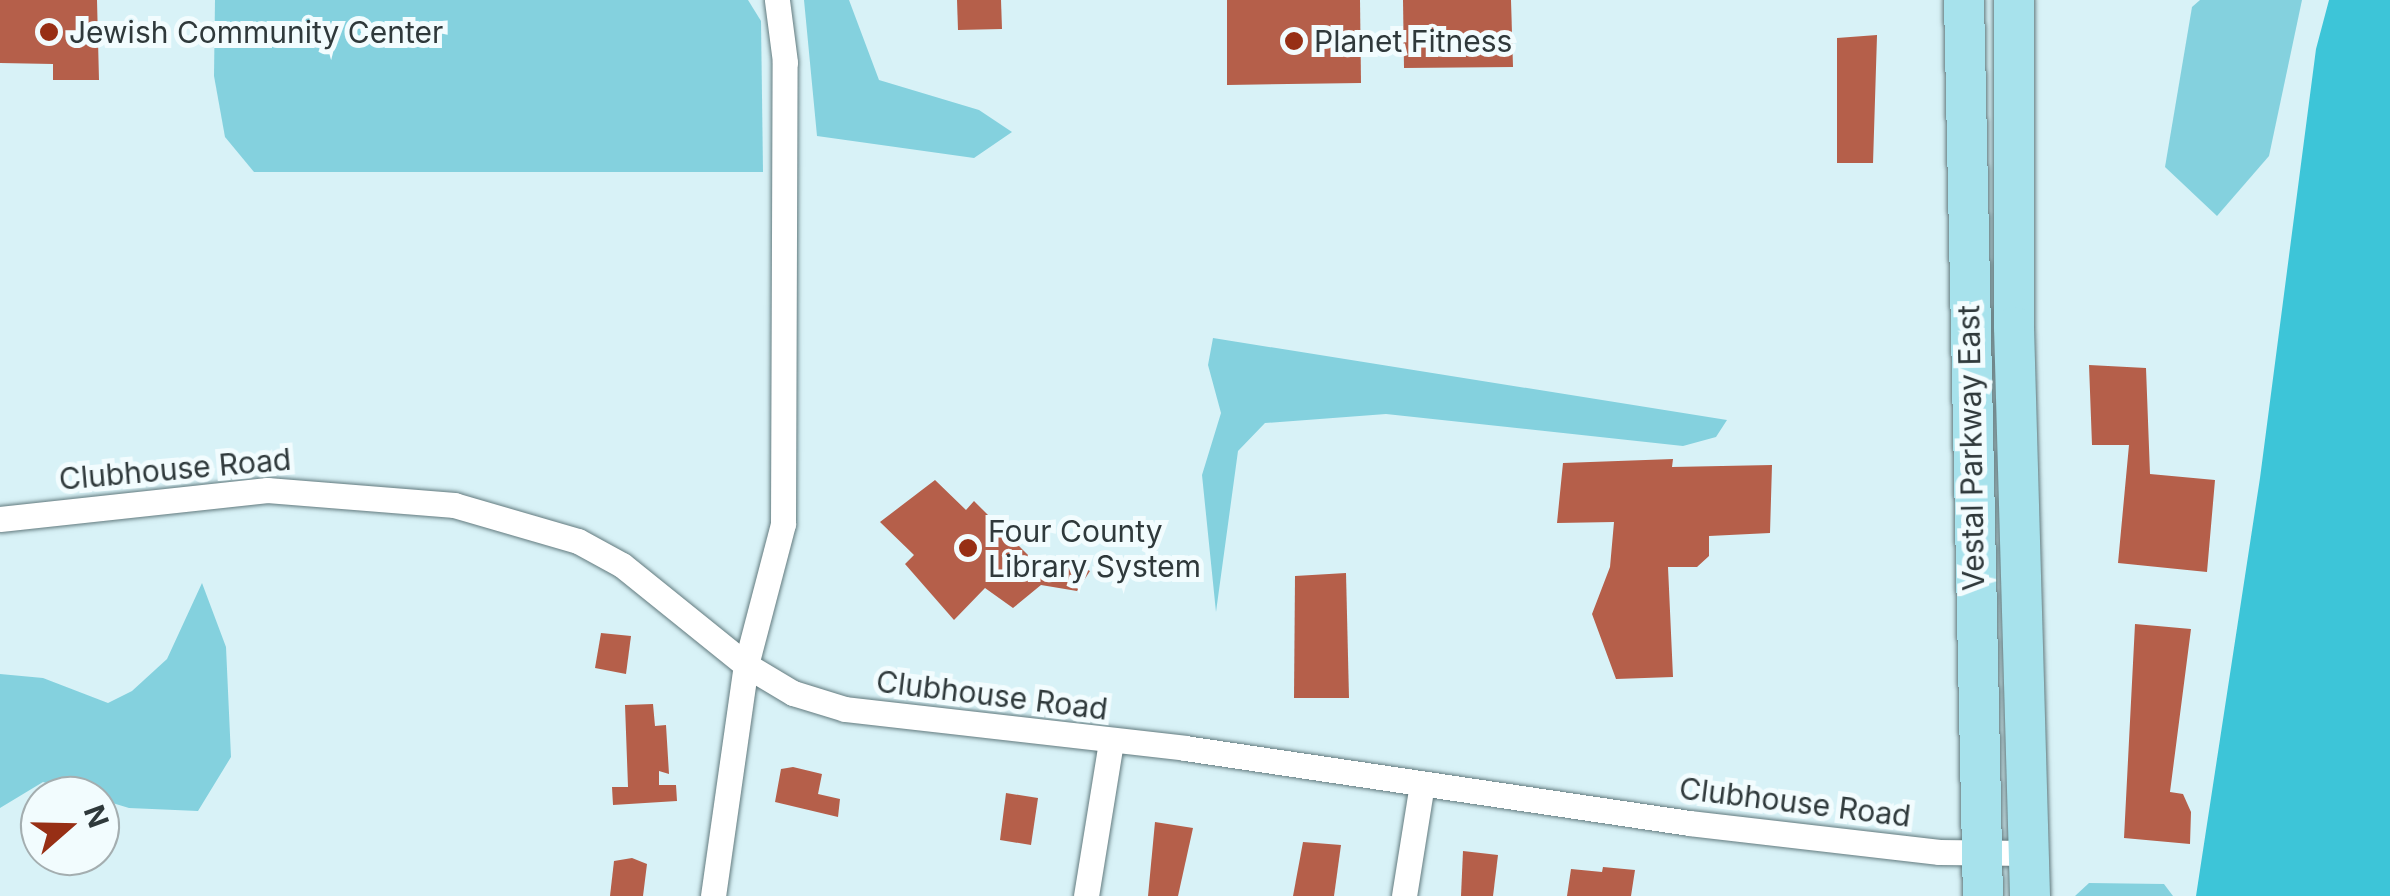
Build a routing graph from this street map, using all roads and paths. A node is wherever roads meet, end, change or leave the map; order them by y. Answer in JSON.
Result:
{"nodes":[{"id":1,"x":777,"y":0,"type":"edge"},
{"id":2,"x":1964,"y":0,"type":"edge"},
{"id":3,"x":2014,"y":0,"type":"edge"},
{"id":4,"x":0,"y":519,"type":"edge"},
{"id":5,"x":746,"y":665,"type":"junction"},
{"id":6,"x":1111,"y":742,"type":"junction"},
{"id":7,"x":1422,"y":784,"type":"junction"},
{"id":8,"x":2029,"y":853,"type":"junction"},
{"id":9,"x":1983,"y":854,"type":"junction"},
{"id":10,"x":713,"y":896,"type":"edge"},
{"id":11,"x":1086,"y":896,"type":"edge"},
{"id":12,"x":1404,"y":896,"type":"edge"},
{"id":13,"x":1984,"y":896,"type":"edge"},
{"id":14,"x":2030,"y":896,"type":"edge"}],
"edges":[{"from":1,"to":5,"type":"street"},
{"from":2,"to":9,"type":"main road","name":"Vestal Parkway East"},
{"from":3,"to":8,"type":"main road","name":"Vestal Parkway East"},
{"from":4,"to":5,"type":"street","name":"Clubhouse Road"},
{"from":5,"to":6,"type":"street","name":"Clubhouse Road"},
{"from":5,"to":10,"type":"street"},
{"from":6,"to":7,"type":"street","name":"Clubhouse Road"},
{"from":6,"to":11,"type":"street"},
{"from":7,"to":9,"type":"street","name":"Clubhouse Road"},
{"from":7,"to":12,"type":"street"},
{"from":8,"to":9,"type":"street","name":"Clubhouse Road"},
{"from":8,"to":14,"type":"main road","name":"Vestal Parkway East"},
{"from":9,"to":13,"type":"main road","name":"Vestal Parkway East"}]}
